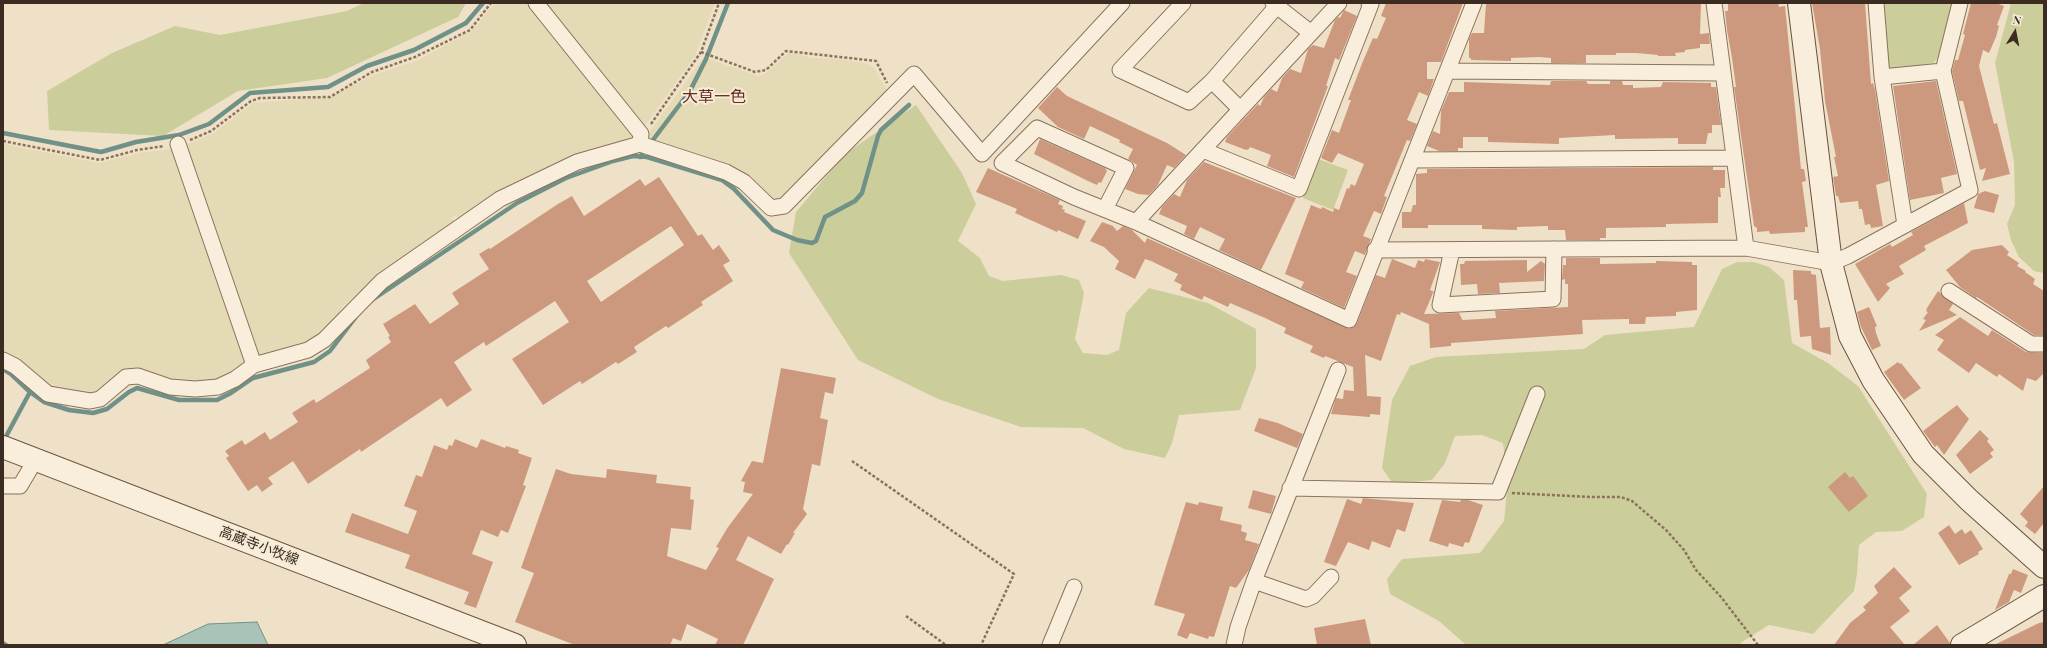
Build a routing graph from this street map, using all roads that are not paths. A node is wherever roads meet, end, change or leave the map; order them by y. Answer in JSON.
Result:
{"nodes":[{"id":1,"x":536,"y":3,"type":"edge"},
{"id":2,"x":1122,"y":3,"type":"edge"},
{"id":3,"x":1183,"y":3,"type":"edge"},
{"id":4,"x":1339,"y":3,"type":"edge"},
{"id":5,"x":1369,"y":3,"type":"edge"},
{"id":6,"x":1474,"y":3,"type":"edge"},
{"id":7,"x":1714,"y":3,"type":"edge"},
{"id":8,"x":1799,"y":3,"type":"edge"},
{"id":9,"x":1876,"y":3,"type":"edge"},
{"id":10,"x":1960,"y":3,"type":"edge"},
{"id":11,"x":1275,"y":5,"type":"edge"},
{"id":12,"x":1311,"y":33,"type":"junction"},
{"id":13,"x":1448,"y":71,"type":"junction"},
{"id":14,"x":1943,"y":71,"type":"junction"},
{"id":15,"x":1723,"y":73,"type":"junction"},
{"id":16,"x":1882,"y":77,"type":"junction"},
{"id":17,"x":1212,"y":81,"type":"junction"},
{"id":18,"x":1240,"y":109,"type":"junction"},
{"id":19,"x":641,"y":139,"type":"junction"},
{"id":20,"x":178,"y":144,"type":"road end"},
{"id":21,"x":1203,"y":150,"type":"junction"},
{"id":22,"x":1734,"y":158,"type":"junction"},
{"id":23,"x":1412,"y":160,"type":"junction"},
{"id":24,"x":1105,"y":209,"type":"junction"},
{"id":25,"x":1136,"y":222,"type":"junction"},
{"id":26,"x":1905,"y":225,"type":"junction"},
{"id":27,"x":1746,"y":248,"type":"junction"},
{"id":28,"x":1554,"y":249,"type":"junction"},
{"id":29,"x":1376,"y":250,"type":"junction"},
{"id":30,"x":1452,"y":250,"type":"junction"},
{"id":31,"x":1831,"y":263,"type":"junction"},
{"id":32,"x":1949,"y":291,"type":"dead end"},
{"id":33,"x":2044,"y":344,"type":"edge"},
{"id":34,"x":3,"y":360,"type":"edge"},
{"id":35,"x":254,"y":365,"type":"junction"},
{"id":36,"x":1338,"y":370,"type":"dead end"},
{"id":37,"x":1537,"y":394,"type":"dead end"},
{"id":38,"x":3,"y":447,"type":"edge"},
{"id":39,"x":36,"y":459,"type":"junction"},
{"id":40,"x":3,"y":486,"type":"edge"},
{"id":41,"x":1290,"y":488,"type":"junction"},
{"id":42,"x":2044,"y":567,"type":"edge"},
{"id":43,"x":1331,"y":577,"type":"dead end"},
{"id":44,"x":1254,"y":581,"type":"junction"},
{"id":45,"x":1074,"y":587,"type":"dead end"},
{"id":46,"x":2044,"y":596,"type":"edge"},
{"id":47,"x":515,"y":645,"type":"edge"},
{"id":48,"x":1050,"y":645,"type":"edge"},
{"id":49,"x":1234,"y":645,"type":"edge"},
{"id":50,"x":1962,"y":645,"type":"edge"}],
"edges":[{"from":1,"to":19,"type":"street"},
{"from":2,"to":19,"type":"street"},
{"from":3,"to":17,"type":"street"},
{"from":4,"to":12,"type":"street"},
{"from":5,"to":21,"type":"street"},
{"from":6,"to":13,"type":"street"},
{"from":7,"to":15,"type":"street"},
{"from":8,"to":31,"type":"street"},
{"from":9,"to":16,"type":"street"},
{"from":10,"to":14,"type":"street"},
{"from":11,"to":12,"type":"street"},
{"from":11,"to":17,"type":"street"},
{"from":12,"to":18,"type":"street"},
{"from":13,"to":15,"type":"street"},
{"from":13,"to":23,"type":"street"},
{"from":14,"to":16,"type":"street"},
{"from":14,"to":26,"type":"street"},
{"from":15,"to":22,"type":"street"},
{"from":16,"to":26,"type":"street"},
{"from":17,"to":18,"type":"street"},
{"from":18,"to":21,"type":"street"},
{"from":19,"to":35,"type":"street"},
{"from":20,"to":35,"type":"street"},
{"from":21,"to":25,"type":"street"},
{"from":22,"to":23,"type":"street"},
{"from":22,"to":27,"type":"street"},
{"from":23,"to":29,"type":"street"},
{"from":24,"to":24,"type":"street"},
{"from":24,"to":25,"type":"street"},
{"from":25,"to":29,"type":"street"},
{"from":26,"to":31,"type":"street"},
{"from":27,"to":28,"type":"street"},
{"from":27,"to":31,"type":"street"},
{"from":28,"to":30,"type":"street"},
{"from":28,"to":30,"type":"street"},
{"from":29,"to":30,"type":"street"},
{"from":31,"to":42,"type":"street"},
{"from":32,"to":33,"type":"street"},
{"from":34,"to":35,"type":"street"},
{"from":36,"to":41,"type":"street"},
{"from":37,"to":41,"type":"street"},
{"from":38,"to":39,"type":"street","name":"高蔵寺小牧線"},
{"from":39,"to":40,"type":"street"},
{"from":39,"to":47,"type":"street","name":"高蔵寺小牧線"},
{"from":41,"to":44,"type":"street"},
{"from":43,"to":44,"type":"street"},
{"from":44,"to":49,"type":"street"},
{"from":45,"to":48,"type":"street"},
{"from":46,"to":50,"type":"street"}]}
